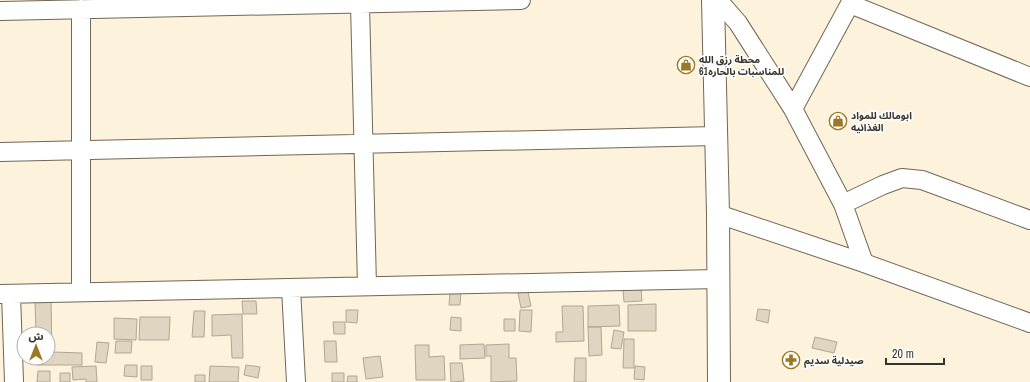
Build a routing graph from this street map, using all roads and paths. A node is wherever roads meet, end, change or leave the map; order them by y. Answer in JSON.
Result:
{"nodes":[{"id":1,"x":521,"y":0,"type":"edge"},
{"id":2,"x":713,"y":0,"type":"edge"},
{"id":3,"x":718,"y":0,"type":"edge"},
{"id":4,"x":288,"y":2,"type":"edge"},
{"id":5,"x":851,"y":2,"type":"edge"},
{"id":6,"x":188,"y":3,"type":"edge"},
{"id":7,"x":360,"y":4,"type":"junction"},
{"id":8,"x":6,"y":7,"type":"edge"},
{"id":9,"x":80,"y":9,"type":"junction"},
{"id":10,"x":1030,"y":77,"type":"edge"},
{"id":11,"x":793,"y":109,"type":"junction"},
{"id":12,"x":716,"y":136,"type":"junction"},
{"id":13,"x":364,"y":144,"type":"junction"},
{"id":14,"x":81,"y":150,"type":"junction"},
{"id":15,"x":0,"y":152,"type":"edge"},
{"id":16,"x":843,"y":204,"type":"junction"},
{"id":17,"x":718,"y":214,"type":"junction"},
{"id":18,"x":1030,"y":220,"type":"edge"},
{"id":19,"x":864,"y":263,"type":"junction"},
{"id":20,"x":718,"y":279,"type":"junction"},
{"id":21,"x":367,"y":286,"type":"junction"},
{"id":22,"x":291,"y":288,"type":"junction"},
{"id":23,"x":81,"y":292,"type":"junction"},
{"id":24,"x":6,"y":294,"type":"edge"},
{"id":25,"x":1030,"y":323,"type":"edge"},
{"id":26,"x":14,"y":382,"type":"edge"},
{"id":27,"x":296,"y":382,"type":"edge"},
{"id":28,"x":719,"y":382,"type":"edge"}],
"edges":[{"from":1,"to":7,"type":"street"},
{"from":2,"to":12,"type":"main road"},
{"from":3,"to":11,"type":"street"},
{"from":4,"to":6,"type":"street"},
{"from":4,"to":7,"type":"street"},
{"from":5,"to":10,"type":"street"},
{"from":5,"to":11,"type":"street"},
{"from":6,"to":9,"type":"street"},
{"from":7,"to":13,"type":"street"},
{"from":8,"to":9,"type":"street"},
{"from":9,"to":14,"type":"street"},
{"from":11,"to":16,"type":"street"},
{"from":12,"to":13,"type":"street"},
{"from":12,"to":17,"type":"main road"},
{"from":13,"to":14,"type":"street"},
{"from":13,"to":21,"type":"street"},
{"from":14,"to":15,"type":"street"},
{"from":14,"to":23,"type":"street"},
{"from":16,"to":18,"type":"street"},
{"from":16,"to":19,"type":"street"},
{"from":17,"to":19,"type":"street"},
{"from":17,"to":20,"type":"main road"},
{"from":19,"to":25,"type":"street"},
{"from":20,"to":21,"type":"street"},
{"from":20,"to":28,"type":"main road"},
{"from":21,"to":22,"type":"street"},
{"from":22,"to":23,"type":"street"},
{"from":22,"to":27,"type":"street"},
{"from":23,"to":24,"type":"street"},
{"from":24,"to":26,"type":"street"}]}
